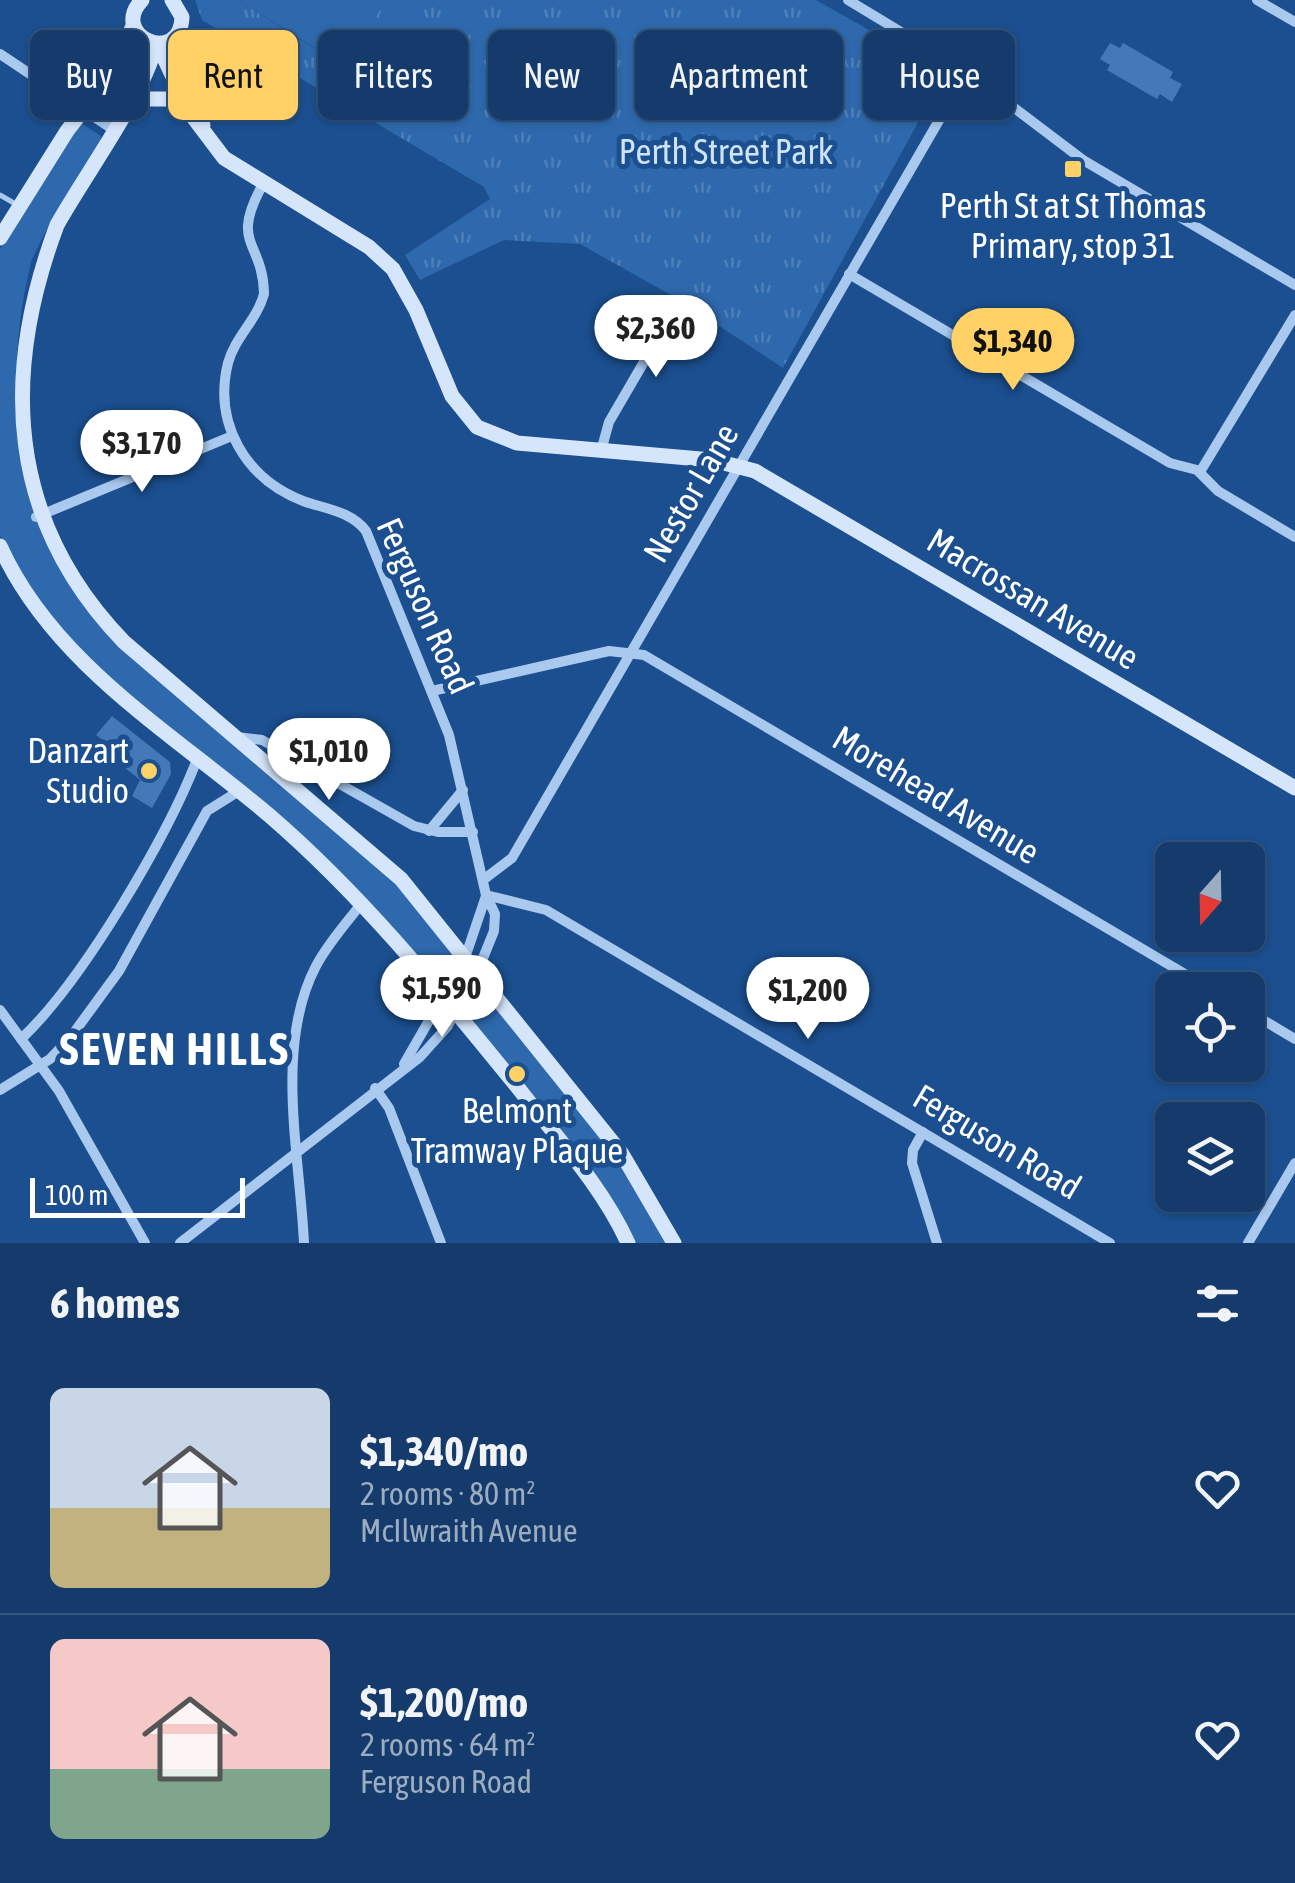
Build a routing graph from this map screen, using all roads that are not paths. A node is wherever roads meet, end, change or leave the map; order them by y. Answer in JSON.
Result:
{"nodes":[{"id":1,"x":172,"y":0,"type":"edge"},
{"id":2,"x":848,"y":0,"type":"edge"},
{"id":3,"x":1258,"y":0,"type":"edge"},
{"id":4,"x":137,"y":3,"type":"edge"},
{"id":5,"x":1295,"y":22,"type":"edge"},
{"id":6,"x":133,"y":26,"type":"junction"},
{"id":7,"x":131,"y":30,"type":"edge"},
{"id":8,"x":179,"y":30,"type":"edge"},
{"id":9,"x":898,"y":30,"type":"edge"},
{"id":10,"x":168,"y":38,"type":"edge"},
{"id":11,"x":157,"y":45,"type":"junction"},
{"id":12,"x":0,"y":54,"type":"edge"},
{"id":13,"x":148,"y":63,"type":"edge"},
{"id":14,"x":168,"y":67,"type":"edge"},
{"id":15,"x":30,"y":73,"type":"edge"},
{"id":16,"x":1015,"y":109,"type":"edge"},
{"id":17,"x":76,"y":120,"type":"edge"},
{"id":18,"x":100,"y":120,"type":"edge"},
{"id":19,"x":119,"y":120,"type":"edge"},
{"id":20,"x":198,"y":120,"type":"edge"},
{"id":21,"x":201,"y":120,"type":"edge"},
{"id":22,"x":939,"y":120,"type":"edge"},
{"id":23,"x":202,"y":125,"type":"junction"},
{"id":24,"x":114,"y":130,"type":"junction"},
{"id":25,"x":263,"y":184,"type":"junction"},
{"id":26,"x":0,"y":195,"type":"edge"},
{"id":27,"x":19,"y":206,"type":"junction"},
{"id":28,"x":0,"y":238,"type":"edge"},
{"id":29,"x":849,"y":274,"type":"junction"},
{"id":30,"x":1295,"y":286,"type":"edge"},
{"id":31,"x":680,"y":300,"type":"dead end"},
{"id":32,"x":1295,"y":315,"type":"edge"},
{"id":33,"x":232,"y":436,"type":"junction"},
{"id":34,"x":601,"y":450,"type":"junction"},
{"id":35,"x":738,"y":465,"type":"junction"},
{"id":36,"x":1200,"y":472,"type":"junction"},
{"id":37,"x":36,"y":517,"type":"junction"},
{"id":38,"x":1295,"y":536,"type":"edge"},
{"id":39,"x":0,"y":546,"type":"edge"},
{"id":40,"x":630,"y":651,"type":"junction"},
{"id":41,"x":432,"y":691,"type":"junction"},
{"id":42,"x":236,"y":737,"type":"junction"},
{"id":43,"x":198,"y":757,"type":"junction"},
{"id":44,"x":1295,"y":788,"type":"edge"},
{"id":45,"x":463,"y":790,"type":"junction"},
{"id":46,"x":239,"y":791,"type":"junction"},
{"id":47,"x":429,"y":831,"type":"junction"},
{"id":48,"x":473,"y":832,"type":"junction"},
{"id":49,"x":483,"y":880,"type":"junction"},
{"id":50,"x":486,"y":895,"type":"junction"},
{"id":51,"x":363,"y":902,"type":"junction"},
{"id":52,"x":465,"y":958,"type":"junction"},
{"id":53,"x":1181,"y":972,"type":"edge"},
{"id":54,"x":478,"y":973,"type":"junction"},
{"id":55,"x":444,"y":996,"type":"junction"},
{"id":56,"x":0,"y":1010,"type":"edge"},
{"id":57,"x":456,"y":1011,"type":"junction"},
{"id":58,"x":1265,"y":1021,"type":"edge"},
{"id":59,"x":1295,"y":1039,"type":"edge"},
{"id":60,"x":21,"y":1040,"type":"junction"},
{"id":61,"x":403,"y":1065,"type":"junction"},
{"id":62,"x":40,"y":1066,"type":"junction"},
{"id":63,"x":375,"y":1088,"type":"junction"},
{"id":64,"x":0,"y":1090,"type":"edge"},
{"id":65,"x":922,"y":1132,"type":"junction"},
{"id":66,"x":298,"y":1150,"type":"junction"},
{"id":67,"x":1295,"y":1163,"type":"edge"},
{"id":68,"x":145,"y":1243,"type":"edge"},
{"id":69,"x":180,"y":1243,"type":"edge"},
{"id":70,"x":304,"y":1243,"type":"edge"},
{"id":71,"x":441,"y":1243,"type":"edge"},
{"id":72,"x":628,"y":1243,"type":"edge"},
{"id":73,"x":674,"y":1243,"type":"edge"},
{"id":74,"x":936,"y":1243,"type":"edge"},
{"id":75,"x":1110,"y":1243,"type":"edge"},
{"id":76,"x":1248,"y":1243,"type":"edge"}],
"edges":[{"from":1,"to":8,"type":"main road"},
{"from":2,"to":9,"type":"street"},
{"from":3,"to":5,"type":"street"},
{"from":4,"to":6,"type":"main road"},
{"from":6,"to":7,"type":"main road"},
{"from":6,"to":11,"type":"main road"},
{"from":10,"to":11,"type":"main road"},
{"from":11,"to":13,"type":"main road"},
{"from":11,"to":14,"type":"main road"},
{"from":12,"to":15,"type":"street"},
{"from":16,"to":30,"type":"street"},
{"from":17,"to":27,"type":"main road"},
{"from":18,"to":24,"type":"street"},
{"from":19,"to":24,"type":"main road"},
{"from":20,"to":23,"type":"main road"},
{"from":21,"to":23,"type":"main road"},
{"from":22,"to":29,"type":"street","name":"Nestor Lane"},
{"from":23,"to":25,"type":"main road"},
{"from":24,"to":37,"type":"main road"},
{"from":25,"to":33,"type":"street"},
{"from":25,"to":34,"type":"main road"},
{"from":26,"to":27,"type":"lane"},
{"from":27,"to":28,"type":"main road"},
{"from":29,"to":35,"type":"street","name":"Nestor Lane"},
{"from":29,"to":36,"type":"street"},
{"from":31,"to":34,"type":"street"},
{"from":32,"to":36,"type":"street"},
{"from":33,"to":37,"type":"street"},
{"from":33,"to":41,"type":"street","name":"Ferguson Road"},
{"from":34,"to":35,"type":"main road"},
{"from":35,"to":40,"type":"street","name":"Nestor Lane"},
{"from":35,"to":44,"type":"main road","name":"Macrossan Avenue"},
{"from":36,"to":38,"type":"street"},
{"from":37,"to":42,"type":"main road"},
{"from":39,"to":43,"type":"main road"},
{"from":40,"to":41,"type":"street"},
{"from":40,"to":49,"type":"street","name":"Nestor Lane"},
{"from":40,"to":53,"type":"street","name":"Morehead Avenue"},
{"from":41,"to":45,"type":"street","name":"Ferguson Road"},
{"from":42,"to":47,"type":"street"},
{"from":42,"to":52,"type":"main road"},
{"from":43,"to":46,"type":"main road"},
{"from":43,"to":60,"type":"street"},
{"from":45,"to":47,"type":"street"},
{"from":45,"to":48,"type":"street","name":"Ferguson Road"},
{"from":46,"to":51,"type":"main road"},
{"from":46,"to":62,"type":"street"},
{"from":47,"to":48,"type":"street"},
{"from":48,"to":49,"type":"street","name":"Ferguson Road"},
{"from":49,"to":50,"type":"street","name":"Ferguson Road"},
{"from":50,"to":52,"type":"street","name":"Ferguson Road"},
{"from":50,"to":54,"type":"street","name":"Ferguson Road"},
{"from":50,"to":65,"type":"street","name":"Ferguson Road"},
{"from":51,"to":55,"type":"main road"},
{"from":51,"to":66,"type":"street"},
{"from":52,"to":54,"type":"main road"},
{"from":52,"to":55,"type":"street","name":"Ferguson Road"},
{"from":54,"to":57,"type":"street","name":"Ferguson Road"},
{"from":54,"to":73,"type":"main road"},
{"from":55,"to":57,"type":"main road"},
{"from":55,"to":61,"type":"street","name":"Ferguson Road"},
{"from":56,"to":60,"type":"street"},
{"from":57,"to":61,"type":"street","name":"Ferguson Road"},
{"from":57,"to":72,"type":"main road"},
{"from":58,"to":59,"type":"street"},
{"from":60,"to":62,"type":"street"},
{"from":61,"to":63,"type":"street","name":"Ferguson Road"},
{"from":62,"to":64,"type":"street"},
{"from":62,"to":68,"type":"street"},
{"from":63,"to":66,"type":"street","name":"Ferguson Road"},
{"from":63,"to":71,"type":"street"},
{"from":65,"to":74,"type":"street"},
{"from":65,"to":75,"type":"street","name":"Ferguson Road"},
{"from":66,"to":69,"type":"street","name":"Ferguson Road"},
{"from":66,"to":70,"type":"street"},
{"from":67,"to":76,"type":"street"}]}
